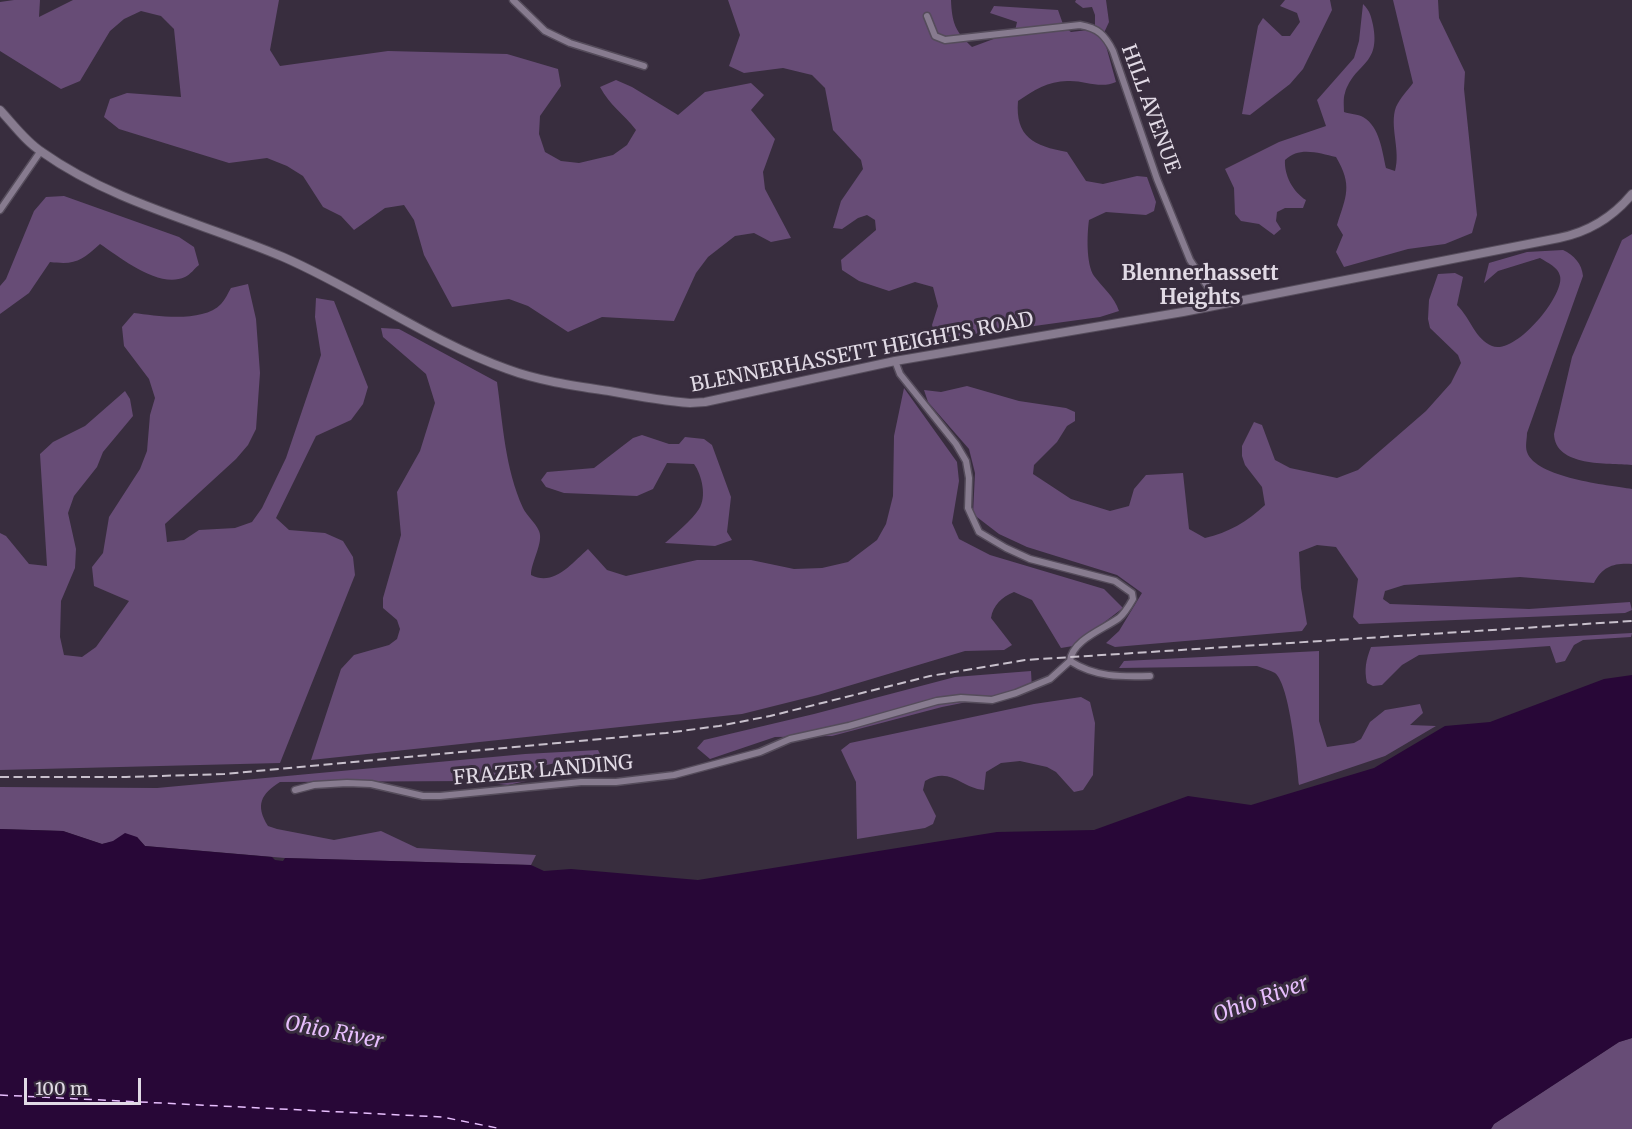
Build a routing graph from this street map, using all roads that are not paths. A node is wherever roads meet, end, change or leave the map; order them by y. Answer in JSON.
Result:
{"nodes":[{"id":1,"x":513,"y":0,"type":"edge"},
{"id":2,"x":927,"y":16,"type":"dead end"},
{"id":3,"x":644,"y":66,"type":"dead end"},
{"id":4,"x":0,"y":110,"type":"edge"},
{"id":5,"x":40,"y":152,"type":"junction"},
{"id":6,"x":1632,"y":194,"type":"edge"},
{"id":7,"x":0,"y":210,"type":"edge"},
{"id":8,"x":1219,"y":304,"type":"junction"},
{"id":9,"x":896,"y":361,"type":"junction"},
{"id":10,"x":1070,"y":661,"type":"junction"},
{"id":11,"x":1150,"y":676,"type":"dead end"},
{"id":12,"x":295,"y":790,"type":"dead end"}],
"edges":[{"from":1,"to":3,"type":"street"},
{"from":2,"to":8,"type":"street","name":"HILL AVENUE"},
{"from":4,"to":5,"type":"street","name":"BLENNERHASSETT HEIGHTS ROAD"},
{"from":5,"to":7,"type":"street"},
{"from":5,"to":9,"type":"street","name":"BLENNERHASSETT HEIGHTS ROAD"},
{"from":6,"to":8,"type":"street","name":"BLENNERHASSETT HEIGHTS ROAD"},
{"from":8,"to":9,"type":"street","name":"BLENNERHASSETT HEIGHTS ROAD"},
{"from":9,"to":10,"type":"street","name":"FRAZER LANDING"},
{"from":10,"to":11,"type":"street"},
{"from":10,"to":12,"type":"street","name":"FRAZER LANDING"}]}
